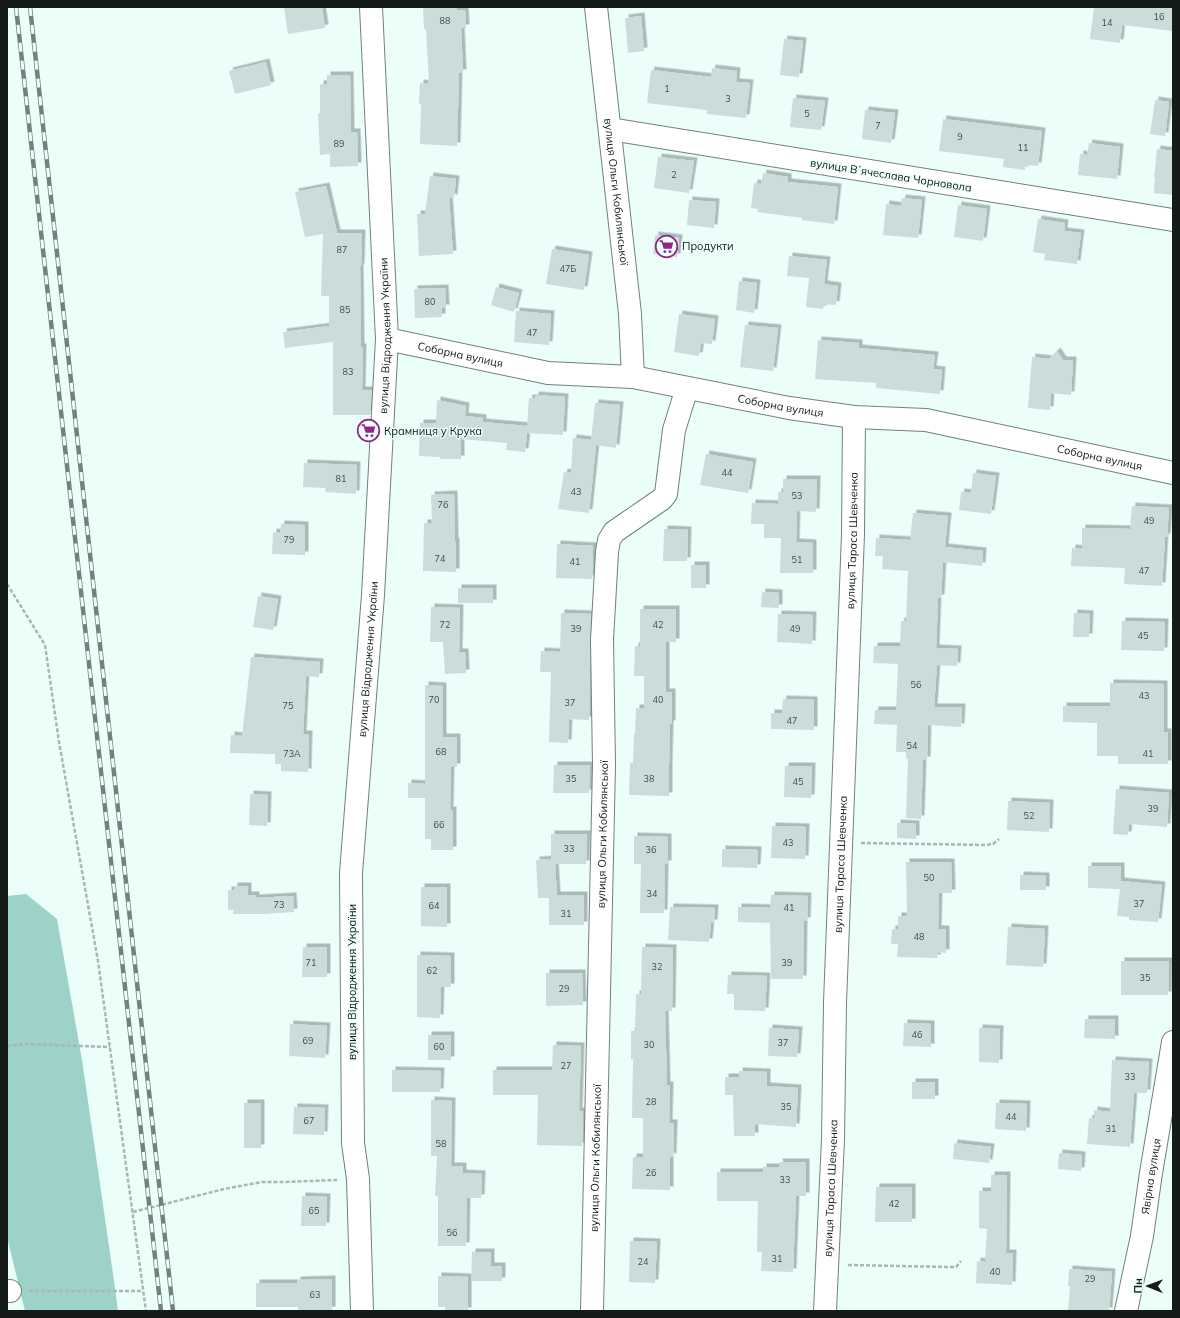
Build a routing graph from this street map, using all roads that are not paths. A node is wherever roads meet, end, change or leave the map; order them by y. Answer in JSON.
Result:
{"nodes":[{"id":1,"x":371,"y":7,"type":"edge"},
{"id":2,"x":596,"y":7,"type":"edge"},
{"id":3,"x":610,"y":130,"type":"junction"},
{"id":4,"x":1173,"y":220,"type":"edge"},
{"id":5,"x":387,"y":339,"type":"junction"},
{"id":6,"x":634,"y":377,"type":"junction"},
{"id":7,"x":687,"y":388,"type":"junction"},
{"id":8,"x":854,"y":417,"type":"junction"},
{"id":9,"x":1173,"y":473,"type":"edge"},
{"id":10,"x":1173,"y":1042,"type":"edge"},
{"id":11,"x":362,"y":1311,"type":"edge"},
{"id":12,"x":592,"y":1311,"type":"edge"},
{"id":13,"x":825,"y":1311,"type":"edge"},
{"id":14,"x":1126,"y":1311,"type":"edge"}],
"edges":[{"from":1,"to":5,"type":"street","name":"вулиця Відродження України"},
{"from":2,"to":3,"type":"street","name":"вулиця Ольги Кобилянської"},
{"from":3,"to":4,"type":"street","name":"вулиця Вʼячеслава Чорновола"},
{"from":3,"to":6,"type":"street","name":"вулиця Ольги Кобилянської"},
{"from":5,"to":6,"type":"street","name":"Соборна вулиця"},
{"from":5,"to":11,"type":"street","name":"вулиця Відродження України"},
{"from":6,"to":7,"type":"street","name":"Соборна вулиця"},
{"from":7,"to":8,"type":"street","name":"Соборна вулиця"},
{"from":7,"to":12,"type":"street","name":"вулиця Ольги Кобилянської"},
{"from":8,"to":9,"type":"street","name":"Соборна вулиця"},
{"from":8,"to":13,"type":"street","name":"вулиця Тараса Шевченка"},
{"from":10,"to":14,"type":"street","name":"Явірна вулиця"}]}
